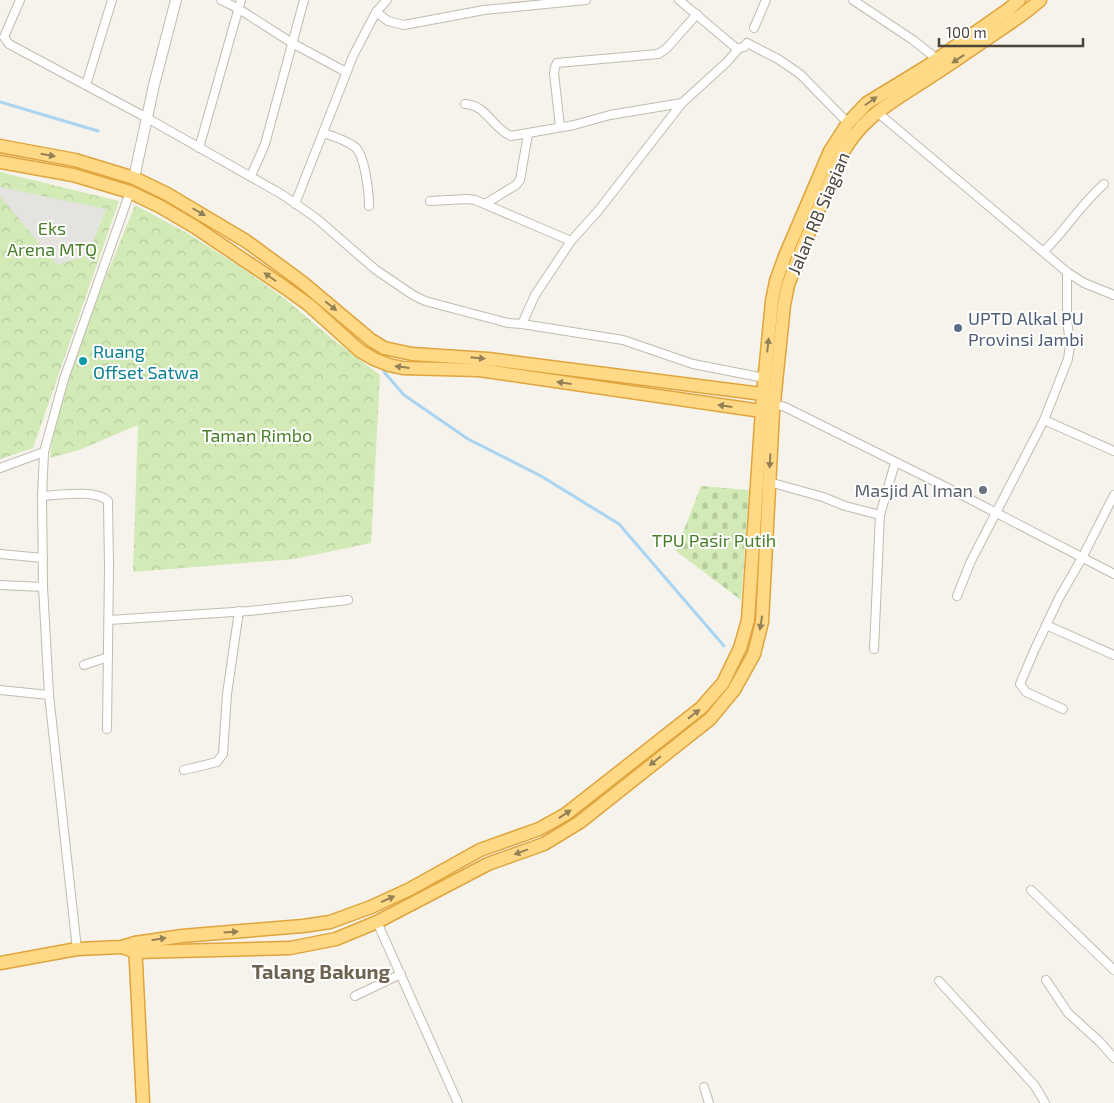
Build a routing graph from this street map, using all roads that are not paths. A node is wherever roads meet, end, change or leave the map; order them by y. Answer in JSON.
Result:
{"nodes":[{"id":1,"x":20,"y":0,"type":"edge"},
{"id":2,"x":112,"y":0,"type":"edge"},
{"id":3,"x":176,"y":0,"type":"edge"},
{"id":4,"x":221,"y":0,"type":"edge"},
{"id":5,"x":241,"y":0,"type":"edge"},
{"id":6,"x":304,"y":0,"type":"edge"},
{"id":7,"x":387,"y":0,"type":"edge"},
{"id":8,"x":586,"y":0,"type":"edge"},
{"id":9,"x":679,"y":0,"type":"edge"},
{"id":10,"x":766,"y":0,"type":"edge"},
{"id":11,"x":853,"y":0,"type":"edge"},
{"id":12,"x":1019,"y":0,"type":"edge"},
{"id":13,"x":1040,"y":0,"type":"edge"},
{"id":14,"x":239,"y":9,"type":"junction"},
{"id":15,"x":376,"y":12,"type":"junction"},
{"id":16,"x":697,"y":14,"type":"junction"},
{"id":17,"x":754,"y":28,"type":"dead end"},
{"id":18,"x":292,"y":43,"type":"junction"},
{"id":19,"x":739,"y":48,"type":"junction"},
{"id":20,"x":937,"y":59,"type":"junction"},
{"id":21,"x":346,"y":72,"type":"junction"},
{"id":22,"x":86,"y":85,"type":"junction"},
{"id":23,"x":682,"y":103,"type":"junction"},
{"id":24,"x":465,"y":104,"type":"dead end"},
{"id":25,"x":877,"y":112,"type":"junction"},
{"id":26,"x":148,"y":118,"type":"junction"},
{"id":27,"x":848,"y":123,"type":"junction"},
{"id":28,"x":560,"y":127,"type":"junction"},
{"id":29,"x":323,"y":132,"type":"junction"},
{"id":30,"x":528,"y":134,"type":"junction"},
{"id":31,"x":0,"y":146,"type":"edge"},
{"id":32,"x":199,"y":148,"type":"junction"},
{"id":33,"x":0,"y":162,"type":"edge"},
{"id":34,"x":251,"y":176,"type":"junction"},
{"id":35,"x":134,"y":178,"type":"junction"},
{"id":36,"x":1104,"y":184,"type":"dead end"},
{"id":37,"x":130,"y":192,"type":"junction"},
{"id":38,"x":430,"y":201,"type":"dead end"},
{"id":39,"x":295,"y":204,"type":"junction"},
{"id":40,"x":485,"y":204,"type":"junction"},
{"id":41,"x":369,"y":206,"type":"dead end"},
{"id":42,"x":246,"y":241,"type":"junction"},
{"id":43,"x":571,"y":241,"type":"junction"},
{"id":44,"x":1044,"y":251,"type":"junction"},
{"id":45,"x":235,"y":253,"type":"junction"},
{"id":46,"x":1067,"y":272,"type":"junction"},
{"id":47,"x":782,"y":283,"type":"junction"},
{"id":48,"x":1114,"y":295,"type":"edge"},
{"id":49,"x":522,"y":324,"type":"junction"},
{"id":50,"x":765,"y":378,"type":"junction"},
{"id":51,"x":769,"y":403,"type":"junction"},
{"id":52,"x":1044,"y":420,"type":"junction"},
{"id":53,"x":1114,"y":451,"type":"edge"},
{"id":54,"x":44,"y":452,"type":"junction"},
{"id":55,"x":895,"y":463,"type":"junction"},
{"id":56,"x":0,"y":468,"type":"edge"},
{"id":57,"x":770,"y":482,"type":"junction"},
{"id":58,"x":1114,"y":495,"type":"edge"},
{"id":59,"x":42,"y":496,"type":"junction"},
{"id":60,"x":995,"y":514,"type":"junction"},
{"id":61,"x":880,"y":515,"type":"junction"},
{"id":62,"x":0,"y":554,"type":"edge"},
{"id":63,"x":43,"y":558,"type":"junction"},
{"id":64,"x":1082,"y":558,"type":"junction"},
{"id":65,"x":1114,"y":574,"type":"edge"},
{"id":66,"x":0,"y":584,"type":"edge"},
{"id":67,"x":43,"y":587,"type":"junction"},
{"id":68,"x":957,"y":596,"type":"dead end"},
{"id":69,"x":348,"y":600,"type":"dead end"},
{"id":70,"x":239,"y":612,"type":"junction"},
{"id":71,"x":108,"y":620,"type":"junction"},
{"id":72,"x":1046,"y":625,"type":"junction"},
{"id":73,"x":874,"y":649,"type":"dead end"},
{"id":74,"x":1114,"y":655,"type":"edge"},
{"id":75,"x":108,"y":657,"type":"junction"},
{"id":76,"x":84,"y":665,"type":"dead end"},
{"id":77,"x":0,"y":690,"type":"edge"},
{"id":78,"x":49,"y":695,"type":"junction"},
{"id":79,"x":1063,"y":709,"type":"dead end"},
{"id":80,"x":107,"y":729,"type":"dead end"},
{"id":81,"x":677,"y":736,"type":"junction"},
{"id":82,"x":184,"y":770,"type":"dead end"},
{"id":83,"x":1031,"y":890,"type":"dead end"},
{"id":84,"x":377,"y":922,"type":"junction"},
{"id":85,"x":135,"y":947,"type":"junction"},
{"id":86,"x":77,"y":949,"type":"junction"},
{"id":87,"x":0,"y":963,"type":"edge"},
{"id":88,"x":1114,"y":970,"type":"edge"},
{"id":89,"x":401,"y":974,"type":"junction"},
{"id":90,"x":1046,"y":980,"type":"dead end"},
{"id":91,"x":939,"y":981,"type":"dead end"},
{"id":92,"x":355,"y":996,"type":"dead end"},
{"id":93,"x":1114,"y":1058,"type":"edge"},
{"id":94,"x":704,"y":1087,"type":"dead end"},
{"id":95,"x":143,"y":1103,"type":"edge"},
{"id":96,"x":458,"y":1103,"type":"edge"},
{"id":97,"x":709,"y":1103,"type":"edge"},
{"id":98,"x":1045,"y":1103,"type":"edge"}],
"edges":[{"from":1,"to":22,"type":"street"},
{"from":2,"to":22,"type":"street"},
{"from":3,"to":26,"type":"street"},
{"from":4,"to":14,"type":"street"},
{"from":5,"to":14,"type":"street"},
{"from":6,"to":18,"type":"street"},
{"from":7,"to":15,"type":"street"},
{"from":8,"to":15,"type":"street"},
{"from":9,"to":16,"type":"street"},
{"from":10,"to":17,"type":"street"},
{"from":11,"to":20,"type":"street"},
{"from":12,"to":20,"type":"highway","name":"Jalan RB Siagian"},
{"from":13,"to":25,"type":"highway","name":"Jalan RB Siagian","one_way":true},
{"from":14,"to":18,"type":"street"},
{"from":14,"to":32,"type":"street"},
{"from":15,"to":21,"type":"street"},
{"from":16,"to":19,"type":"street"},
{"from":16,"to":28,"type":"street"},
{"from":18,"to":21,"type":"street"},
{"from":18,"to":34,"type":"street"},
{"from":19,"to":23,"type":"street"},
{"from":19,"to":27,"type":"street"},
{"from":27,"to":20,"type":"highway","name":"Jalan RB Siagian","one_way":true},
{"from":21,"to":29,"type":"street"},
{"from":22,"to":26,"type":"street"},
{"from":23,"to":28,"type":"street"},
{"from":23,"to":43,"type":"street"},
{"from":24,"to":30,"type":"street"},
{"from":25,"to":44,"type":"street"},
{"from":25,"to":47,"type":"highway","name":"Jalan RB Siagian"},
{"from":26,"to":32,"type":"street"},
{"from":26,"to":35,"type":"street"},
{"from":27,"to":47,"type":"highway","name":"Jalan RB Siagian"},
{"from":28,"to":30,"type":"street"},
{"from":29,"to":39,"type":"street"},
{"from":29,"to":41,"type":"street"},
{"from":30,"to":40,"type":"street"},
{"from":31,"to":35,"type":"highway","one_way":true},
{"from":32,"to":34,"type":"street"},
{"from":33,"to":37,"type":"highway"},
{"from":34,"to":39,"type":"street"},
{"from":35,"to":42,"type":"highway","one_way":true},
{"from":36,"to":44,"type":"street"},
{"from":37,"to":45,"type":"highway"},
{"from":37,"to":54,"type":"street"},
{"from":38,"to":40,"type":"street"},
{"from":39,"to":49,"type":"street"},
{"from":40,"to":43,"type":"street"},
{"from":42,"to":45,"type":"highway"},
{"from":42,"to":51,"type":"highway","one_way":true},
{"from":43,"to":49,"type":"street"},
{"from":44,"to":46,"type":"street"},
{"from":51,"to":45,"type":"highway","one_way":true},
{"from":46,"to":48,"type":"street"},
{"from":46,"to":52,"type":"street"},
{"from":50,"to":47,"type":"highway","one_way":true},
{"from":47,"to":51,"type":"highway"},
{"from":49,"to":50,"type":"street"},
{"from":50,"to":51,"type":"highway"},
{"from":51,"to":55,"type":"street"},
{"from":51,"to":57,"type":"highway","one_way":true},
{"from":81,"to":51,"type":"highway","one_way":true},
{"from":52,"to":53,"type":"street"},
{"from":52,"to":60,"type":"street"},
{"from":54,"to":56,"type":"street"},
{"from":54,"to":59,"type":"street"},
{"from":55,"to":60,"type":"street"},
{"from":55,"to":61,"type":"street"},
{"from":57,"to":61,"type":"street"},
{"from":57,"to":81,"type":"highway","one_way":true},
{"from":58,"to":64,"type":"street"},
{"from":59,"to":63,"type":"street"},
{"from":59,"to":71,"type":"street"},
{"from":60,"to":64,"type":"street"},
{"from":60,"to":68,"type":"street"},
{"from":61,"to":73,"type":"street"},
{"from":62,"to":63,"type":"street"},
{"from":63,"to":67,"type":"street"},
{"from":64,"to":65,"type":"street"},
{"from":64,"to":72,"type":"street"},
{"from":66,"to":67,"type":"street"},
{"from":67,"to":78,"type":"street"},
{"from":69,"to":70,"type":"street"},
{"from":70,"to":71,"type":"street"},
{"from":70,"to":82,"type":"street"},
{"from":71,"to":75,"type":"street"},
{"from":72,"to":74,"type":"street"},
{"from":72,"to":79,"type":"street"},
{"from":75,"to":76,"type":"street"},
{"from":75,"to":80,"type":"street"},
{"from":77,"to":78,"type":"street"},
{"from":78,"to":86,"type":"street"},
{"from":81,"to":84,"type":"highway","one_way":true},
{"from":85,"to":81,"type":"highway","one_way":true},
{"from":83,"to":88,"type":"street"},
{"from":84,"to":85,"type":"highway"},
{"from":84,"to":89,"type":"street"},
{"from":85,"to":86,"type":"highway"},
{"from":85,"to":95,"type":"highway"},
{"from":86,"to":87,"type":"highway"},
{"from":89,"to":92,"type":"street"},
{"from":89,"to":96,"type":"street"},
{"from":90,"to":93,"type":"street"},
{"from":91,"to":98,"type":"street"},
{"from":94,"to":97,"type":"street"}]}
